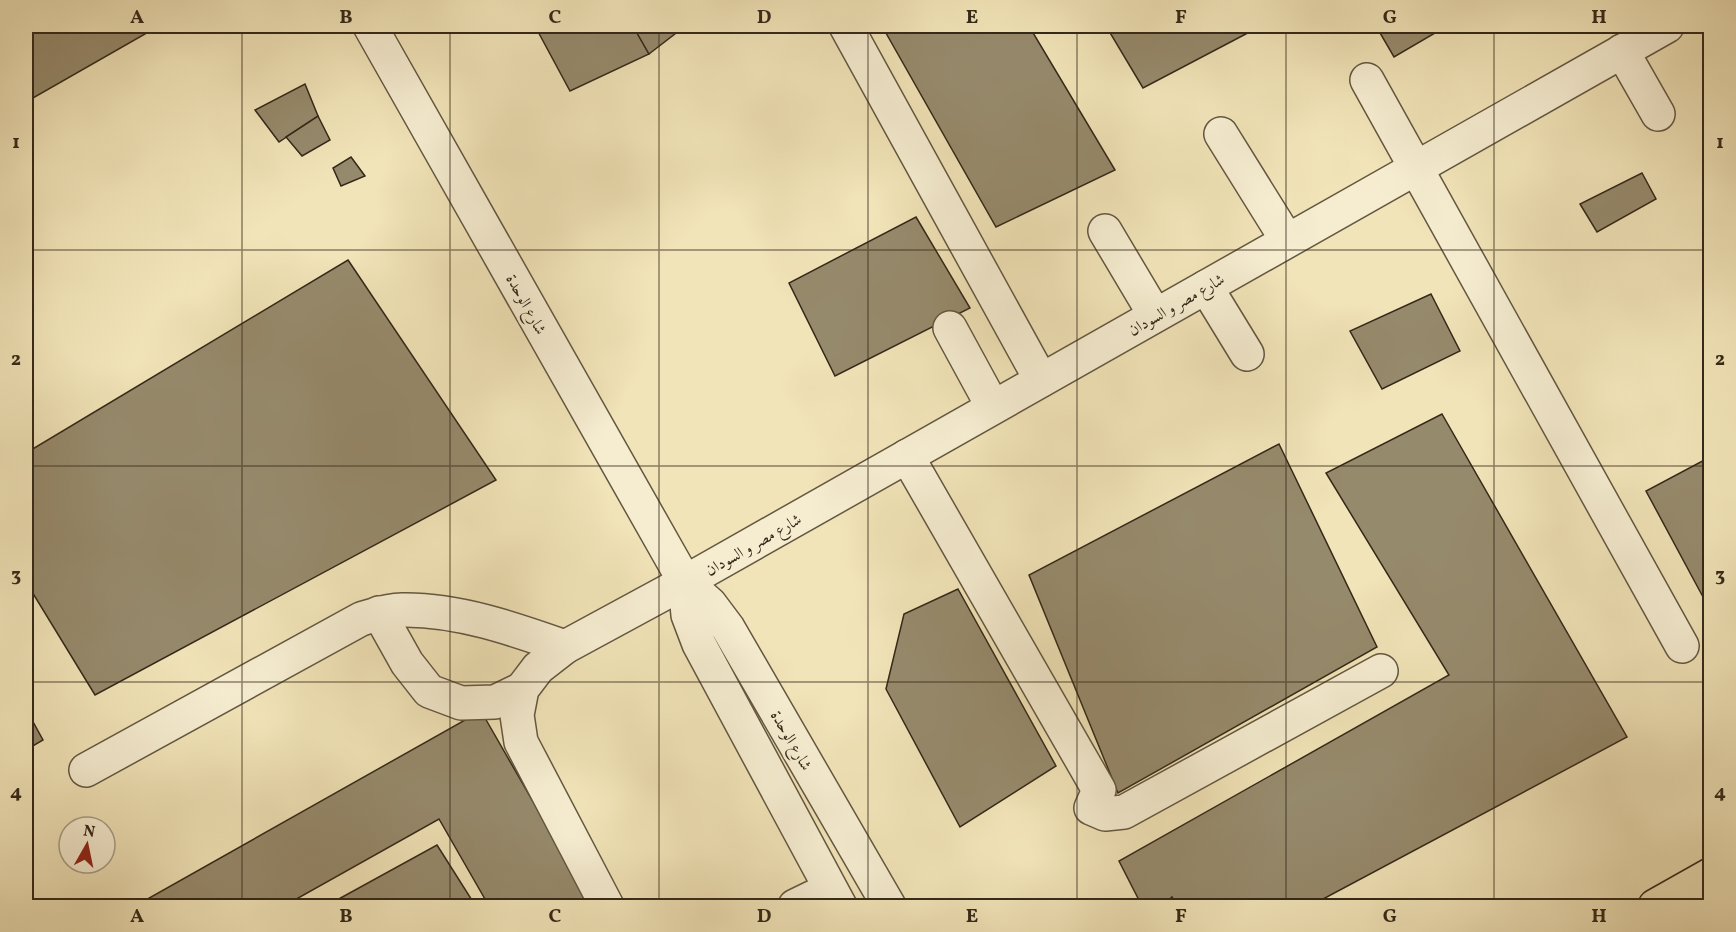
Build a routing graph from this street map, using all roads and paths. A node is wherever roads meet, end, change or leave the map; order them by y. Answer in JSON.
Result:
{"nodes":[{"id":1,"x":370,"y":26,"type":"edge"},
{"id":2,"x":846,"y":26,"type":"edge"},
{"id":3,"x":1666,"y":26,"type":"edge"},
{"id":4,"x":1622,"y":51,"type":"junction"},
{"id":5,"x":1367,"y":80,"type":"dead end"},
{"id":6,"x":1658,"y":114,"type":"dead end"},
{"id":7,"x":1221,"y":134,"type":"dead end"},
{"id":8,"x":1416,"y":167,"type":"junction"},
{"id":9,"x":1105,"y":231,"type":"dead end"},
{"id":10,"x":1287,"y":240,"type":"junction"},
{"id":11,"x":1206,"y":286,"type":"junction"},
{"id":12,"x":1155,"y":315,"type":"junction"},
{"id":13,"x":950,"y":328,"type":"dead end"},
{"id":14,"x":1247,"y":354,"type":"dead end"},
{"id":15,"x":1041,"y":380,"type":"junction"},
{"id":16,"x":993,"y":407,"type":"junction"},
{"id":17,"x":907,"y":456,"type":"junction"},
{"id":18,"x":685,"y":582,"type":"junction"},
{"id":19,"x":379,"y":613,"type":"junction"},
{"id":20,"x":1682,"y":646,"type":"dead end"},
{"id":21,"x":565,"y":647,"type":"junction"},
{"id":22,"x":1381,"y":672,"type":"dead end"},
{"id":23,"x":522,"y":689,"type":"junction"},
{"id":24,"x":86,"y":770,"type":"dead end"},
{"id":25,"x":1710,"y":875,"type":"edge"},
{"id":26,"x":835,"y":898,"type":"edge"},
{"id":27,"x":607,"y":906,"type":"edge"},
{"id":28,"x":795,"y":906,"type":"edge"},
{"id":29,"x":889,"y":906,"type":"edge"},
{"id":30,"x":1655,"y":906,"type":"edge"}],
"edges":[{"from":1,"to":18,"type":"lane","name":"شارع الوحدة"},
{"from":2,"to":15,"type":"lane"},
{"from":3,"to":4,"type":"lane","name":"شارع مصر و السودان"},
{"from":4,"to":6,"type":"lane"},
{"from":4,"to":8,"type":"lane","name":"شارع مصر و السودان"},
{"from":5,"to":8,"type":"lane"},
{"from":7,"to":10,"type":"lane"},
{"from":8,"to":10,"type":"lane","name":"شارع مصر و السودان"},
{"from":8,"to":20,"type":"lane"},
{"from":9,"to":12,"type":"lane"},
{"from":10,"to":11,"type":"lane","name":"شارع مصر و السودان"},
{"from":11,"to":12,"type":"lane","name":"شارع مصر و السودان"},
{"from":11,"to":14,"type":"lane"},
{"from":12,"to":15,"type":"lane","name":"شارع مصر و السودان"},
{"from":13,"to":16,"type":"lane"},
{"from":15,"to":16,"type":"lane","name":"شارع مصر و السودان"},
{"from":16,"to":17,"type":"lane","name":"شارع مصر و السودان"},
{"from":17,"to":18,"type":"lane","name":"شارع مصر و السودان"},
{"from":17,"to":22,"type":"lane"},
{"from":18,"to":21,"type":"lane","name":"شارع مصر و السودان"},
{"from":18,"to":26,"type":"lane","name":"شارع الوحدة"},
{"from":18,"to":29,"type":"lane","name":"شارع الوحدة"},
{"from":19,"to":21,"type":"lane"},
{"from":19,"to":23,"type":"lane"},
{"from":19,"to":24,"type":"lane"},
{"from":21,"to":23,"type":"lane","name":"شارع مصر و السودان"},
{"from":23,"to":27,"type":"lane"},
{"from":25,"to":30,"type":"main road"},
{"from":26,"to":28,"type":"lane"}]}
